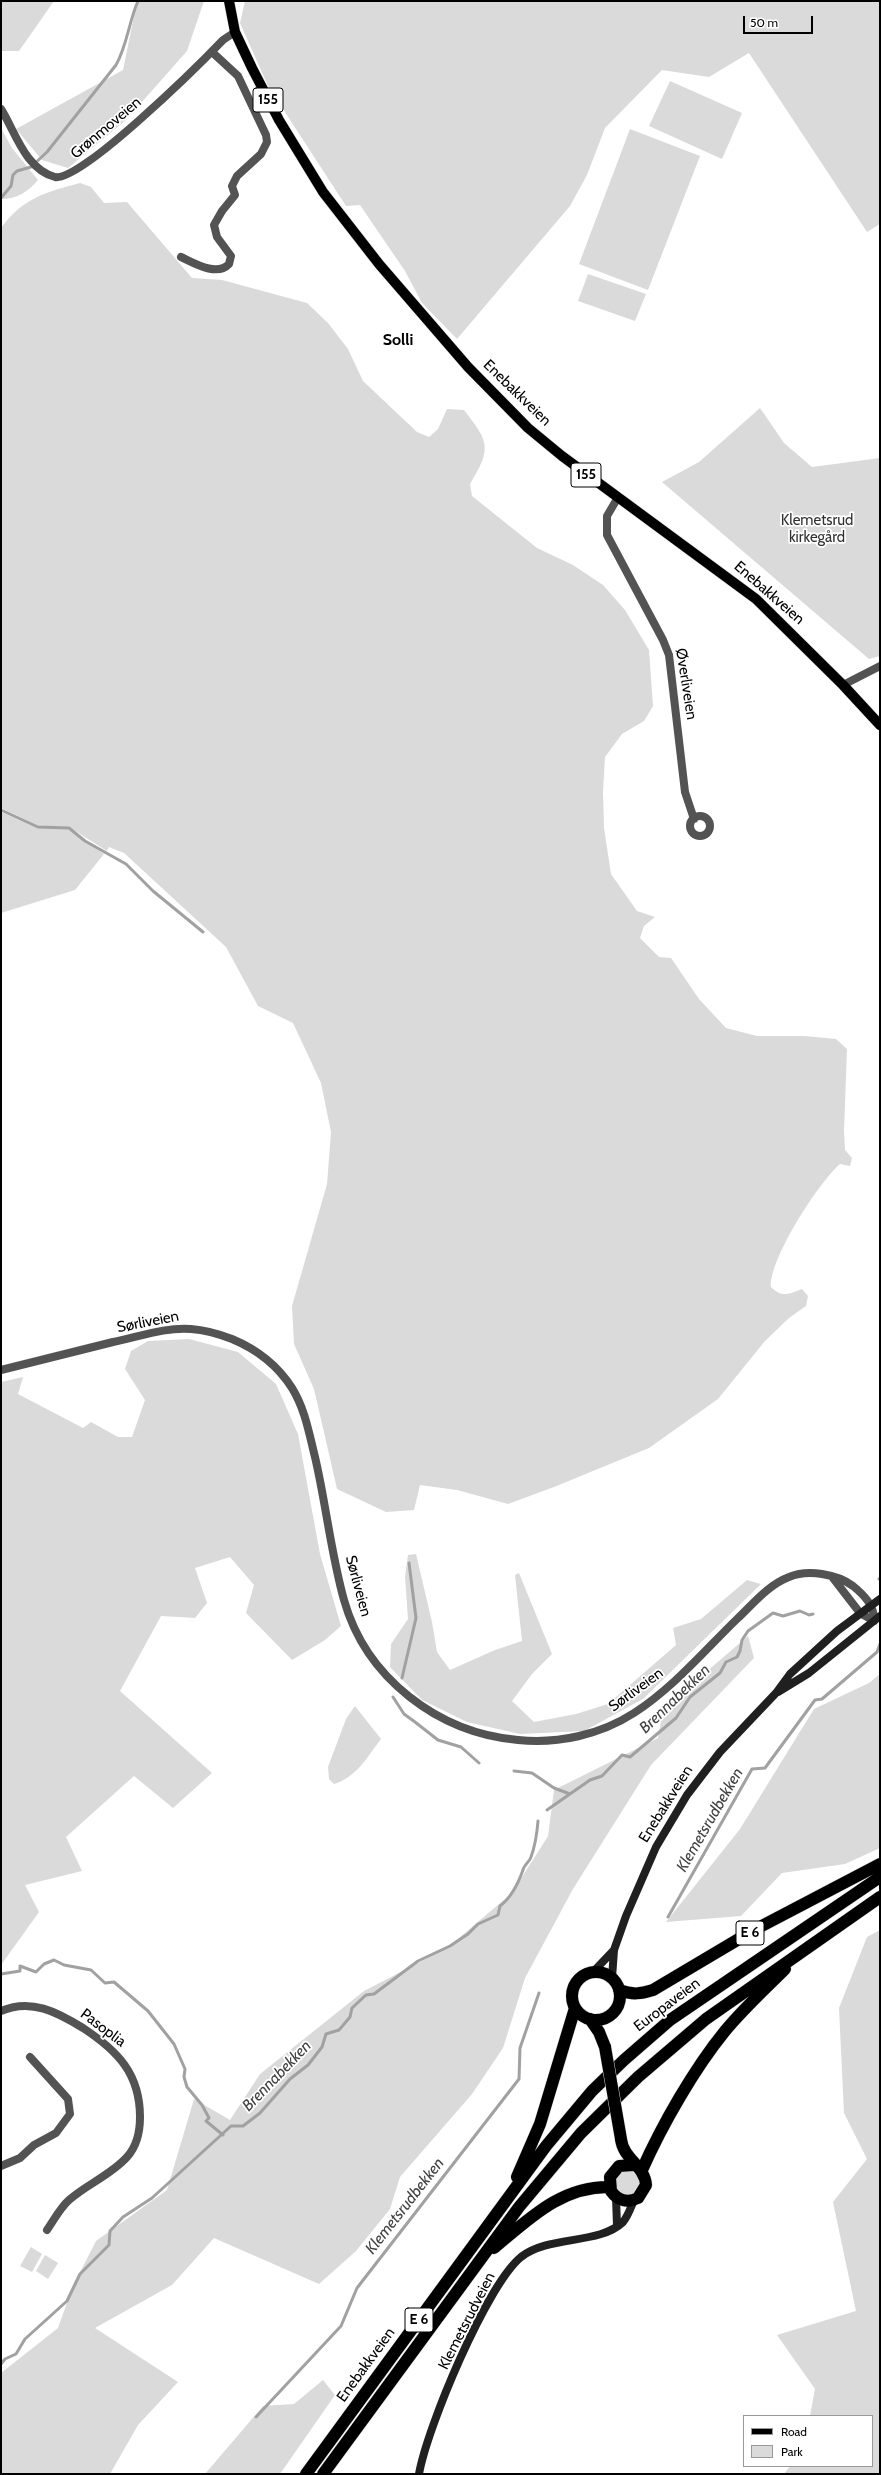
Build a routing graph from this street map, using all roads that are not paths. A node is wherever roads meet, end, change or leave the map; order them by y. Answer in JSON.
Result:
{"nodes":[{"id":1,"x":229,"y":1,"type":"edge"},
{"id":2,"x":235,"y":32,"type":"junction"},
{"id":3,"x":212,"y":52,"type":"junction"},
{"id":4,"x":1,"y":109,"type":"edge"},
{"id":5,"x":181,"y":257,"type":"dead end"},
{"id":6,"x":617,"y":499,"type":"junction"},
{"id":7,"x":880,"y":666,"type":"edge"},
{"id":8,"x":843,"y":685,"type":"junction"},
{"id":9,"x":880,"y":725,"type":"edge"},
{"id":10,"x":694,"y":819,"type":"dead end"},
{"id":11,"x":1,"y":1370,"type":"edge"},
{"id":12,"x":833,"y":1578,"type":"junction"},
{"id":13,"x":880,"y":1599,"type":"edge"},
{"id":14,"x":871,"y":1605,"type":"junction"},
{"id":15,"x":860,"y":1613,"type":"junction"},
{"id":16,"x":877,"y":1619,"type":"edge"},
{"id":17,"x":776,"y":1693,"type":"junction"},
{"id":18,"x":880,"y":1864,"type":"edge"},
{"id":19,"x":880,"y":1877,"type":"edge"},
{"id":20,"x":880,"y":1897,"type":"edge"},
{"id":21,"x":810,"y":1946,"type":"junction"},
{"id":22,"x":614,"y":1950,"type":"junction"},
{"id":23,"x":593,"y":1972,"type":"junction"},
{"id":24,"x":612,"y":1978,"type":"junction"},
{"id":25,"x":619,"y":1990,"type":"junction"},
{"id":26,"x":575,"y":2008,"type":"junction"},
{"id":27,"x":1,"y":2012,"type":"edge"},
{"id":28,"x":611,"y":2015,"type":"junction"},
{"id":29,"x":590,"y":2019,"type":"junction"},
{"id":30,"x":605,"y":2046,"type":"junction"},
{"id":31,"x":30,"y":2057,"type":"dead end"},
{"id":32,"x":621,"y":2141,"type":"junction"},
{"id":33,"x":1,"y":2166,"type":"edge"},
{"id":34,"x":638,"y":2168,"type":"junction"},
{"id":35,"x":615,"y":2169,"type":"junction"},
{"id":36,"x":613,"y":2192,"type":"junction"},
{"id":37,"x":508,"y":2197,"type":"junction"},
{"id":38,"x":634,"y":2200,"type":"junction"},
{"id":39,"x":617,"y":2226,"type":"junction"},
{"id":40,"x":48,"y":2230,"type":"dead end"},
{"id":41,"x":476,"y":2264,"type":"junction"},
{"id":42,"x":306,"y":2474,"type":"edge"},
{"id":43,"x":323,"y":2474,"type":"edge"},
{"id":44,"x":419,"y":2474,"type":"edge"}],
"edges":[{"from":1,"to":2,"type":"main road","name":"Enebakkveien","number":"155"},
{"from":2,"to":3,"type":"street","name":"Grønmoveien"},
{"from":2,"to":6,"type":"main road","name":"Enebakkveien","number":"155"},
{"from":3,"to":4,"type":"street","name":"Grønmoveien"},
{"from":3,"to":5,"type":"street"},
{"from":6,"to":8,"type":"main road","name":"Enebakkveien","number":"155"},
{"from":6,"to":10,"type":"street","name":"Øverliveien"},
{"from":7,"to":8,"type":"street"},
{"from":8,"to":9,"type":"main road","name":"Enebakkveien","number":"155"},
{"from":11,"to":12,"type":"street","name":"Sørliveien"},
{"from":12,"to":14,"type":"street","name":"Sørliveien"},
{"from":12,"to":15,"type":"street"},
{"from":13,"to":14,"type":"main road","name":"Enebakkveien"},
{"from":14,"to":15,"type":"main road","name":"Enebakkveien"},
{"from":14,"to":16,"type":"street"},
{"from":15,"to":16,"type":"street"},
{"from":15,"to":17,"type":"main road","name":"Enebakkveien"},
{"from":16,"to":17,"type":"main road","name":"Enebakkveien"},
{"from":17,"to":22,"type":"main road","name":"Enebakkveien"},
{"from":18,"to":25,"type":"highway","number":"E 6"},
{"from":19,"to":37,"type":"highway","name":"Europaveien","number":"E 6"},
{"from":20,"to":21,"type":"highway","number":"E 6"},
{"from":21,"to":34,"type":"highway","number":"E 6"},
{"from":21,"to":41,"type":"highway","name":"Enebakkveien","number":"E 6"},
{"from":22,"to":23,"type":"main road","name":"Enebakkveien"},
{"from":22,"to":24,"type":"main road","name":"Enebakkveien"},
{"from":23,"to":24,"type":"highway"},
{"from":23,"to":26,"type":"highway","number":"E 6"},
{"from":24,"to":25,"type":"highway"},
{"from":25,"to":28,"type":"highway"},
{"from":26,"to":29,"type":"highway"},
{"from":26,"to":37,"type":"highway","number":"E 6"},
{"from":27,"to":40,"type":"street","name":"Pasoplia"},
{"from":28,"to":29,"type":"highway"},
{"from":28,"to":30,"type":"highway"},
{"from":29,"to":30,"type":"highway"},
{"from":30,"to":32,"type":"highway","bridge":true},
{"from":31,"to":33,"type":"street"},
{"from":32,"to":34,"type":"highway"},
{"from":32,"to":35,"type":"highway"},
{"from":34,"to":35,"type":"highway"},
{"from":34,"to":38,"type":"highway"},
{"from":35,"to":36,"type":"highway"},
{"from":36,"to":38,"type":"highway","number":"E 6"},
{"from":36,"to":39,"type":"main road"},
{"from":36,"to":41,"type":"highway","number":"E 6"},
{"from":37,"to":42,"type":"highway","name":"Enebakkveien","number":"E 6"},
{"from":38,"to":39,"type":"main road","name":"Klemetsrudveien"},
{"from":39,"to":44,"type":"main road","name":"Klemetsrudveien"},
{"from":41,"to":43,"type":"highway","name":"Enebakkveien","number":"E 6"}]}
